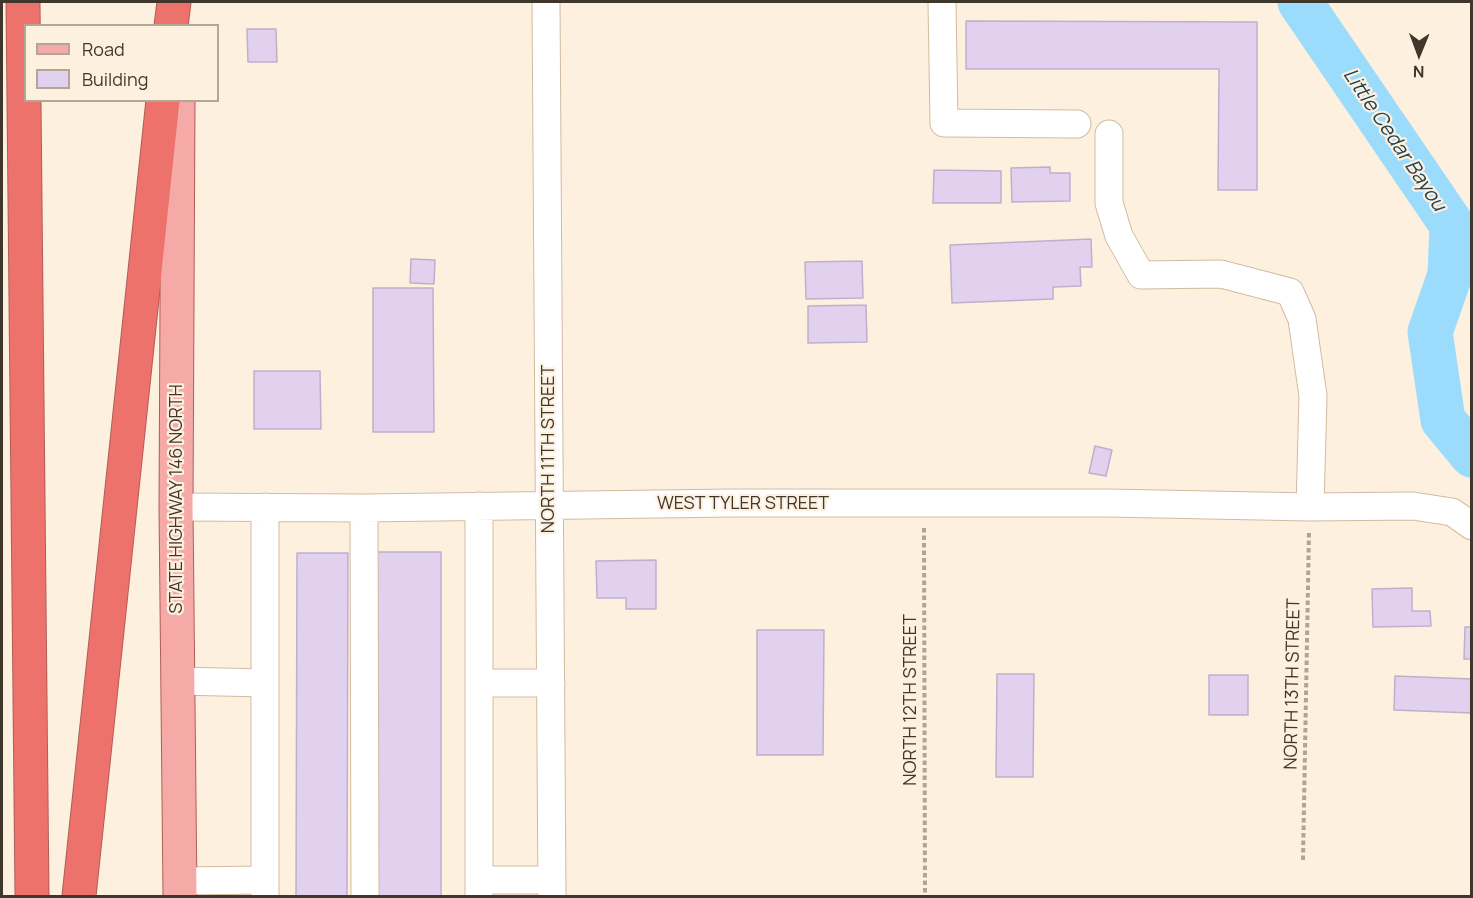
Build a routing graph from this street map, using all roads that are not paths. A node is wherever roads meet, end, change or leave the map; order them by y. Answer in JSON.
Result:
{"nodes":[{"id":1,"x":23,"y":2,"type":"edge"},
{"id":2,"x":174,"y":2,"type":"edge"},
{"id":3,"x":178,"y":2,"type":"edge"},
{"id":4,"x":546,"y":2,"type":"edge"},
{"id":5,"x":942,"y":2,"type":"edge"},
{"id":6,"x":171,"y":24,"type":"edge"},
{"id":7,"x":178,"y":24,"type":"edge"},
{"id":8,"x":24,"y":101,"type":"edge"},
{"id":9,"x":24,"y":102,"type":"edge"},
{"id":10,"x":163,"y":102,"type":"edge"},
{"id":11,"x":178,"y":102,"type":"edge"},
{"id":12,"x":1077,"y":124,"type":"dead end"},
{"id":13,"x":1109,"y":134,"type":"dead end"},
{"id":14,"x":479,"y":506,"type":"junction"},
{"id":15,"x":550,"y":506,"type":"junction"},
{"id":16,"x":176,"y":507,"type":"junction"},
{"id":17,"x":265,"y":507,"type":"junction"},
{"id":18,"x":1310,"y":507,"type":"junction"},
{"id":19,"x":364,"y":508,"type":"junction"},
{"id":20,"x":1472,"y":526,"type":"edge"},
{"id":21,"x":178,"y":681,"type":"junction"},
{"id":22,"x":265,"y":683,"type":"junction"},
{"id":23,"x":479,"y":683,"type":"junction"},
{"id":24,"x":551,"y":683,"type":"junction"},
{"id":25,"x":265,"y":888,"type":"edge"},
{"id":26,"x":479,"y":888,"type":"edge"},
{"id":27,"x":552,"y":888,"type":"edge"},
{"id":28,"x":180,"y":889,"type":"edge"},
{"id":29,"x":32,"y":897,"type":"edge"},
{"id":30,"x":79,"y":897,"type":"edge"},
{"id":31,"x":366,"y":897,"type":"edge"}],
"edges":[{"from":1,"to":8,"type":"highway"},
{"from":2,"to":6,"type":"highway"},
{"from":3,"to":7,"type":"main road"},
{"from":4,"to":15,"type":"street","name":"NORTH 11TH STREET"},
{"from":5,"to":12,"type":"street"},
{"from":9,"to":29,"type":"highway"},
{"from":10,"to":30,"type":"highway"},
{"from":11,"to":16,"type":"main road","name":"STATE HIGHWAY 146 NORTH"},
{"from":13,"to":18,"type":"street"},
{"from":14,"to":15,"type":"street","name":"WEST TYLER STREET"},
{"from":14,"to":19,"type":"street","name":"WEST TYLER STREET"},
{"from":14,"to":23,"type":"street"},
{"from":15,"to":18,"type":"street","name":"WEST TYLER STREET"},
{"from":15,"to":24,"type":"street","name":"NORTH 11TH STREET"},
{"from":16,"to":17,"type":"street","name":"WEST TYLER STREET"},
{"from":16,"to":21,"type":"main road","name":"STATE HIGHWAY 146 NORTH"},
{"from":17,"to":19,"type":"street","name":"WEST TYLER STREET"},
{"from":17,"to":22,"type":"street"},
{"from":18,"to":20,"type":"street","name":"WEST TYLER STREET"},
{"from":19,"to":31,"type":"street"},
{"from":21,"to":22,"type":"street"},
{"from":21,"to":28,"type":"main road","name":"STATE HIGHWAY 146 NORTH"},
{"from":22,"to":25,"type":"street"},
{"from":23,"to":24,"type":"street"},
{"from":23,"to":26,"type":"street"},
{"from":24,"to":27,"type":"street","name":"NORTH 11TH STREET"},
{"from":25,"to":28,"type":"street"},
{"from":26,"to":27,"type":"street"}]}
